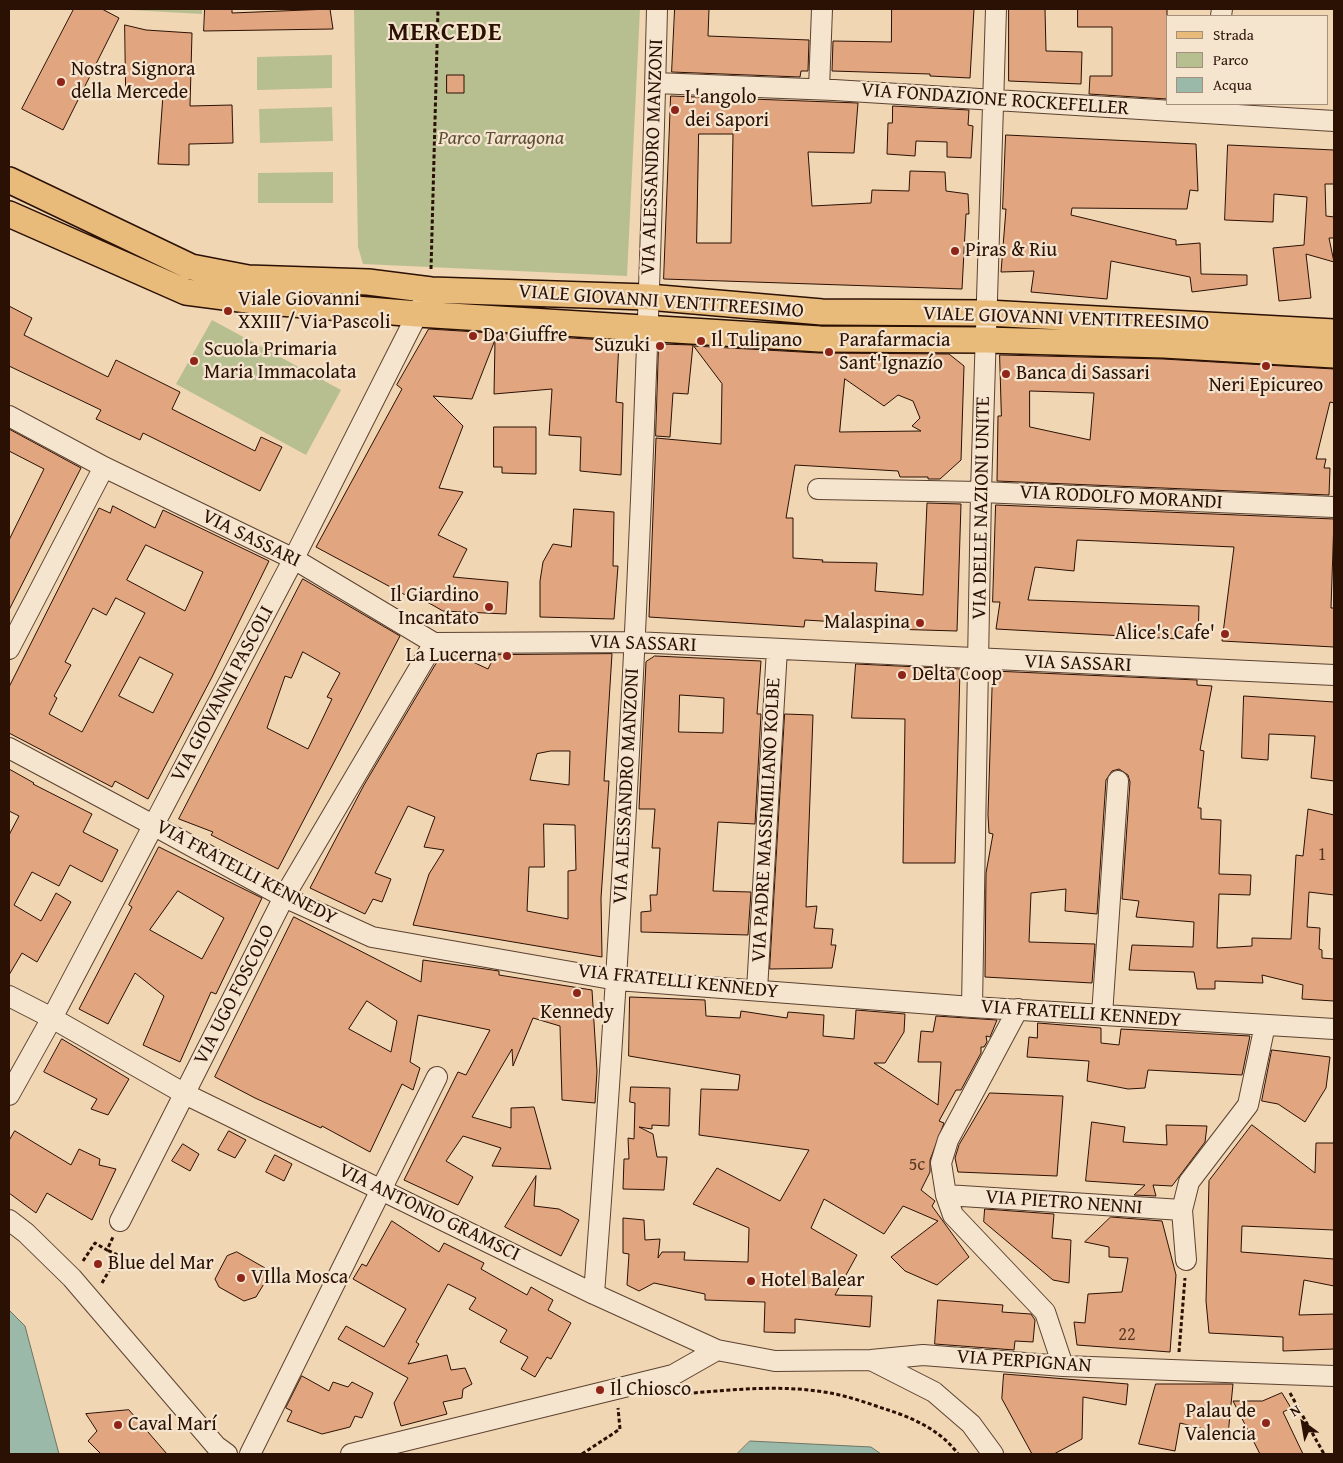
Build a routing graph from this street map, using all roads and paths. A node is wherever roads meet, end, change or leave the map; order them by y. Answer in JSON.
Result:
{"nodes":[{"id":1,"x":438,"y":9,"type":"edge"},
{"id":2,"x":657,"y":9,"type":"edge"},
{"id":3,"x":822,"y":9,"type":"edge"},
{"id":4,"x":996,"y":9,"type":"edge"},
{"id":5,"x":655,"y":82,"type":"junction"},
{"id":6,"x":819,"y":89,"type":"junction"},
{"id":7,"x":993,"y":100,"type":"junction"},
{"id":8,"x":1220,"y":109,"type":"edge"},
{"id":9,"x":1334,"y":121,"type":"edge"},
{"id":10,"x":9,"y":180,"type":"edge"},
{"id":11,"x":9,"y":214,"type":"edge"},
{"id":12,"x":431,"y":290,"type":"junction"},
{"id":13,"x":648,"y":297,"type":"junction"},
{"id":14,"x":822,"y":312,"type":"junction"},
{"id":15,"x":987,"y":313,"type":"junction"},
{"id":16,"x":418,"y":314,"type":"junction"},
{"id":17,"x":648,"y":328,"type":"junction"},
{"id":18,"x":1334,"y":332,"type":"edge"},
{"id":19,"x":1165,"y":334,"type":"junction"},
{"id":20,"x":820,"y":339,"type":"junction"},
{"id":21,"x":985,"y":340,"type":"junction"},
{"id":22,"x":1334,"y":355,"type":"edge"},
{"id":23,"x":9,"y":416,"type":"edge"},
{"id":24,"x":104,"y":467,"type":"junction"},
{"id":25,"x":818,"y":489,"type":"dead end"},
{"id":26,"x":981,"y":492,"type":"junction"},
{"id":27,"x":1334,"y":507,"type":"edge"},
{"id":28,"x":294,"y":558,"type":"junction"},
{"id":29,"x":634,"y":642,"type":"junction"},
{"id":30,"x":434,"y":643,"type":"junction"},
{"id":31,"x":9,"y":649,"type":"edge"},
{"id":32,"x":777,"y":649,"type":"junction"},
{"id":33,"x":979,"y":660,"type":"junction"},
{"id":34,"x":1334,"y":675,"type":"edge"},
{"id":35,"x":9,"y":748,"type":"edge"},
{"id":36,"x":1118,"y":781,"type":"dead end"},
{"id":37,"x":153,"y":825,"type":"junction"},
{"id":38,"x":284,"y":897,"type":"junction"},
{"id":39,"x":617,"y":980,"type":"junction"},
{"id":40,"x":757,"y":990,"type":"junction"},
{"id":41,"x":9,"y":996,"type":"edge"},
{"id":42,"x":972,"y":1007,"type":"junction"},
{"id":43,"x":1018,"y":1010,"type":"junction"},
{"id":44,"x":1102,"y":1015,"type":"junction"},
{"id":45,"x":52,"y":1018,"type":"junction"},
{"id":46,"x":1265,"y":1025,"type":"junction"},
{"id":47,"x":1334,"y":1030,"type":"edge"},
{"id":48,"x":437,"y":1077,"type":"dead end"},
{"id":49,"x":185,"y":1094,"type":"junction"},
{"id":50,"x":9,"y":1095,"type":"edge"},
{"id":51,"x":381,"y":1189,"type":"junction"},
{"id":52,"x":946,"y":1195,"type":"junction"},
{"id":53,"x":1182,"y":1210,"type":"junction"},
{"id":54,"x":9,"y":1220,"type":"edge"},
{"id":55,"x":120,"y":1221,"type":"joint"},
{"id":56,"x":107,"y":1250,"type":"junction"},
{"id":57,"x":1186,"y":1260,"type":"joint"},
{"id":58,"x":72,"y":1278,"type":"junction"},
{"id":59,"x":594,"y":1294,"type":"junction"},
{"id":60,"x":92,"y":1301,"type":"junction"},
{"id":61,"x":717,"y":1350,"type":"junction"},
{"id":62,"x":871,"y":1360,"type":"junction"},
{"id":63,"x":1063,"y":1366,"type":"junction"},
{"id":64,"x":1177,"y":1370,"type":"junction"},
{"id":65,"x":1280,"y":1374,"type":"junction"},
{"id":66,"x":1334,"y":1376,"type":"edge"},
{"id":67,"x":675,"y":1394,"type":"dead end"},
{"id":68,"x":627,"y":1406,"type":"dead end"},
{"id":69,"x":608,"y":1410,"type":"dead end"},
{"id":70,"x":620,"y":1429,"type":"dead end"},
{"id":71,"x":227,"y":1454,"type":"edge"},
{"id":72,"x":250,"y":1454,"type":"edge"},
{"id":73,"x":351,"y":1454,"type":"edge"},
{"id":74,"x":582,"y":1454,"type":"edge"},
{"id":75,"x":958,"y":1454,"type":"edge"},
{"id":76,"x":993,"y":1454,"type":"edge"},
{"id":77,"x":1324,"y":1454,"type":"edge"}],
"edges":[{"from":1,"to":12,"type":"path"},
{"from":2,"to":5,"type":"street","name":"VIA ALESSANDRO MANZONI"},
{"from":3,"to":6,"type":"street"},
{"from":4,"to":7,"type":"street","name":"VIA DELLE NAZIONI UNITE"},
{"from":5,"to":6,"type":"street","name":"VIA FONDAZIONE ROCKEFELLER"},
{"from":5,"to":13,"type":"street","name":"VIA ALESSANDRO MANZONI"},
{"from":6,"to":7,"type":"street","name":"VIA FONDAZIONE ROCKEFELLER"},
{"from":7,"to":8,"type":"street","name":"VIA FONDAZIONE ROCKEFELLER"},
{"from":7,"to":15,"type":"street","name":"VIA DELLE NAZIONI UNITE"},
{"from":8,"to":9,"type":"street","name":"VIA FONDAZIONE ROCKEFELLER"},
{"from":10,"to":12,"type":"main road","name":"VIALE GIOVANNI VENTITREESIMO"},
{"from":11,"to":16,"type":"main road","name":"VIALE GIOVANNI VENTITREESIMO"},
{"from":12,"to":13,"type":"main road","name":"VIALE GIOVANNI VENTITREESIMO"},
{"from":12,"to":16,"type":"street","name":"VIA GIOVANNI PASCOLI"},
{"from":13,"to":14,"type":"main road","name":"VIALE GIOVANNI VENTITREESIMO"},
{"from":13,"to":17,"type":"street","name":"VIA ALESSANDRO MANZONI"},
{"from":14,"to":15,"type":"main road","name":"VIALE GIOVANNI VENTITREESIMO"},
{"from":14,"to":20,"type":"main road"},
{"from":15,"to":19,"type":"main road","name":"VIALE GIOVANNI VENTITREESIMO"},
{"from":15,"to":21,"type":"street","name":"VIA DELLE NAZIONI UNITE"},
{"from":16,"to":17,"type":"main road","name":"VIALE GIOVANNI VENTITREESIMO"},
{"from":16,"to":28,"type":"street","name":"VIA GIOVANNI PASCOLI"},
{"from":17,"to":20,"type":"main road","name":"VIALE GIOVANNI VENTITREESIMO"},
{"from":17,"to":29,"type":"street","name":"VIA ALESSANDRO MANZONI"},
{"from":18,"to":19,"type":"main road","name":"VIALE GIOVANNI VENTITREESIMO"},
{"from":19,"to":21,"type":"main road","name":"VIALE GIOVANNI VENTITREESIMO"},
{"from":19,"to":22,"type":"main road","name":"VIALE GIOVANNI VENTITREESIMO"},
{"from":20,"to":21,"type":"main road","name":"VIALE GIOVANNI VENTITREESIMO"},
{"from":21,"to":26,"type":"street","name":"VIA DELLE NAZIONI UNITE"},
{"from":23,"to":24,"type":"street","name":"VIA SASSARI"},
{"from":24,"to":28,"type":"street","name":"VIA SASSARI"},
{"from":24,"to":31,"type":"street"},
{"from":25,"to":26,"type":"street","name":"VIA RODOLFO MORANDI"},
{"from":26,"to":27,"type":"street","name":"VIA RODOLFO MORANDI"},
{"from":26,"to":33,"type":"street","name":"VIA DELLE NAZIONI UNITE"},
{"from":28,"to":30,"type":"street","name":"VIA SASSARI"},
{"from":28,"to":37,"type":"street","name":"VIA GIOVANNI PASCOLI"},
{"from":29,"to":30,"type":"street","name":"VIA SASSARI"},
{"from":29,"to":32,"type":"street","name":"VIA SASSARI"},
{"from":29,"to":39,"type":"street","name":"VIA ALESSANDRO MANZONI"},
{"from":30,"to":38,"type":"street","name":"VIA UGO FOSCOLO"},
{"from":32,"to":33,"type":"street","name":"VIA SASSARI"},
{"from":32,"to":40,"type":"street","name":"VIA PADRE MASSIMILIANO KOLBE"},
{"from":33,"to":34,"type":"street","name":"VIA SASSARI"},
{"from":33,"to":42,"type":"street","name":"VIA DELLE NAZIONI UNITE"},
{"from":35,"to":37,"type":"street","name":"VIA FRATELLI KENNEDY"},
{"from":36,"to":44,"type":"street"},
{"from":37,"to":38,"type":"street","name":"VIA FRATELLI KENNEDY"},
{"from":37,"to":45,"type":"street","name":"VIA GIOVANNI PASCOLI"},
{"from":38,"to":39,"type":"street","name":"VIA FRATELLI KENNEDY"},
{"from":38,"to":49,"type":"street","name":"VIA UGO FOSCOLO"},
{"from":39,"to":40,"type":"street","name":"VIA FRATELLI KENNEDY"},
{"from":39,"to":59,"type":"street","name":"VIA ALESSANDRO MANZONI"},
{"from":40,"to":42,"type":"street","name":"VIA FRATELLI KENNEDY"},
{"from":41,"to":45,"type":"street","name":"VIA ANTONIO GRAMSCI"},
{"from":42,"to":43,"type":"street","name":"VIA FRATELLI KENNEDY"},
{"from":43,"to":44,"type":"street","name":"VIA FRATELLI KENNEDY"},
{"from":43,"to":52,"type":"street"},
{"from":44,"to":46,"type":"street","name":"VIA FRATELLI KENNEDY"},
{"from":45,"to":49,"type":"street","name":"VIA ANTONIO GRAMSCI"},
{"from":45,"to":50,"type":"street","name":"VIA GIOVANNI PASCOLI"},
{"from":46,"to":47,"type":"street","name":"VIA FRATELLI KENNEDY"},
{"from":46,"to":53,"type":"street"},
{"from":48,"to":51,"type":"street"},
{"from":49,"to":51,"type":"street","name":"VIA ANTONIO GRAMSCI"},
{"from":49,"to":55,"type":"street","name":"VIA UGO FOSCOLO"},
{"from":51,"to":59,"type":"street","name":"VIA ANTONIO GRAMSCI"},
{"from":51,"to":72,"type":"street"},
{"from":52,"to":53,"type":"street","name":"VIA PIETRO NENNI"},
{"from":52,"to":63,"type":"street"},
{"from":53,"to":57,"type":"street"},
{"from":54,"to":58,"type":"street"},
{"from":55,"to":56,"type":"path"},
{"from":56,"to":58,"type":"path"},
{"from":56,"to":60,"type":"path"},
{"from":57,"to":64,"type":"path"},
{"from":58,"to":60,"type":"street"},
{"from":59,"to":61,"type":"street","name":"VIA ANTONIO GRAMSCI"},
{"from":60,"to":71,"type":"street"},
{"from":61,"to":62,"type":"street","name":"VIA ANTONIO GRAMSCI"},
{"from":61,"to":73,"type":"street"},
{"from":62,"to":63,"type":"street","name":"VIA PERPIGNAN"},
{"from":62,"to":76,"type":"street"},
{"from":63,"to":64,"type":"street","name":"VIA PERPIGNAN"},
{"from":64,"to":65,"type":"street","name":"VIA PERPIGNAN"},
{"from":65,"to":66,"type":"street","name":"VIA PERPIGNAN"},
{"from":65,"to":77,"type":"path"},
{"from":67,"to":75,"type":"path"},
{"from":68,"to":69,"type":"path"},
{"from":70,"to":74,"type":"path"}]}
